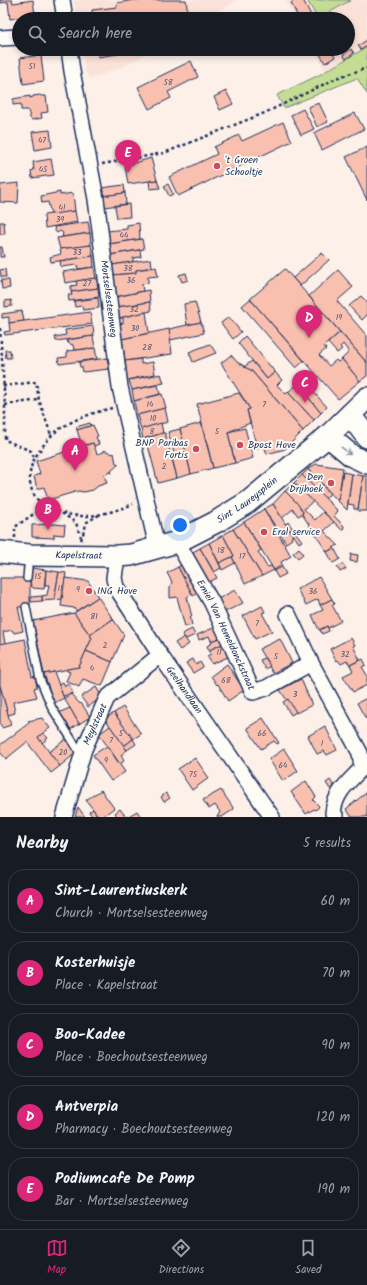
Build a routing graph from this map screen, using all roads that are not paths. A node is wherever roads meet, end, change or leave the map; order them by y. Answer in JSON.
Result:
{"nodes":[{"id":1,"x":62,"y":0,"type":"edge"},
{"id":2,"x":64,"y":12,"type":"edge"},
{"id":3,"x":12,"y":37,"type":"edge"},
{"id":4,"x":0,"y":38,"type":"edge"},
{"id":5,"x":70,"y":56,"type":"edge"},
{"id":6,"x":367,"y":398,"type":"edge"},
{"id":7,"x":350,"y":415,"type":"junction"},
{"id":8,"x":328,"y":436,"type":"junction"},
{"id":9,"x":367,"y":437,"type":"edge"},
{"id":10,"x":367,"y":463,"type":"edge"},
{"id":11,"x":177,"y":542,"type":"junction"},
{"id":12,"x":157,"y":547,"type":"junction"},
{"id":13,"x":14,"y":553,"type":"edge"},
{"id":14,"x":117,"y":556,"type":"junction"},
{"id":15,"x":28,"y":578,"type":"dead end"},
{"id":16,"x":26,"y":607,"type":"dead end"},
{"id":17,"x":288,"y":614,"type":"dead end"},
{"id":18,"x":160,"y":655,"type":"junction"},
{"id":19,"x":311,"y":663,"type":"junction"},
{"id":20,"x":82,"y":756,"type":"junction"},
{"id":21,"x":64,"y":817,"type":"edge"},
{"id":22,"x":272,"y":817,"type":"edge"},
{"id":23,"x":336,"y":817,"type":"edge"}],
"edges":[{"from":1,"to":2,"type":"street"},
{"from":3,"to":4,"type":"street"},
{"from":5,"to":12,"type":"street","name":"Mortselsesteenweg"},
{"from":6,"to":7,"type":"street","name":"Sint Laureysplein"},
{"from":7,"to":8,"type":"street","name":"Sint Laureysplein"},
{"from":7,"to":9,"type":"street"},
{"from":8,"to":10,"type":"street","one_way":true},
{"from":8,"to":11,"type":"street","name":"Sint Laureysplein"},
{"from":11,"to":12,"type":"street","name":"Sint Laureysplein"},
{"from":11,"to":19,"type":"street","name":"Emiel Van Hemeldonckstraat"},
{"from":12,"to":14,"type":"street","name":"Kapelstraat"},
{"from":13,"to":14,"type":"street","name":"Kapelstraat"},
{"from":13,"to":15,"type":"lane"},
{"from":14,"to":18,"type":"street","name":"Geelhandlaan"},
{"from":16,"to":20,"type":"lane"},
{"from":17,"to":19,"type":"street"},
{"from":18,"to":20,"type":"street","name":"Meylstraat"},
{"from":18,"to":22,"type":"street","name":"Geelhandlaan"},
{"from":19,"to":23,"type":"street"},
{"from":20,"to":21,"type":"street","name":"Meylstraat"}]}
